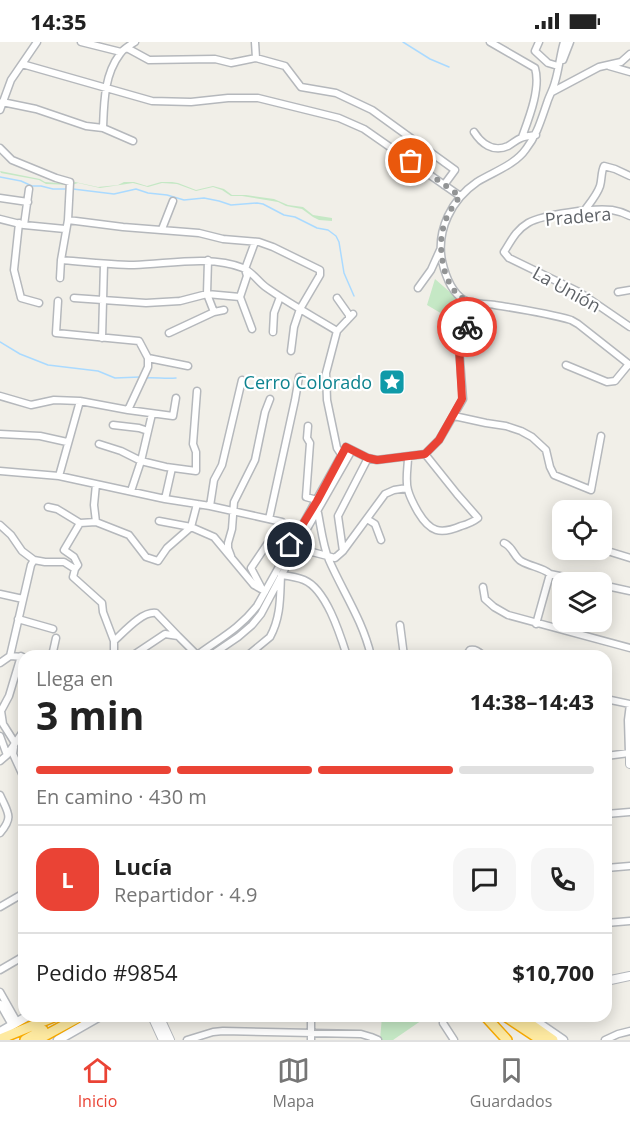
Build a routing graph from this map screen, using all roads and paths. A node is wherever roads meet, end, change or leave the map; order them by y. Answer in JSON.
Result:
{"nodes":[{"id":1,"x":37,"y":42,"type":"edge"},
{"id":2,"x":82,"y":42,"type":"edge"},
{"id":3,"x":135,"y":42,"type":"edge"},
{"id":4,"x":255,"y":42,"type":"edge"},
{"id":5,"x":490,"y":42,"type":"edge"},
{"id":6,"x":539,"y":42,"type":"edge"},
{"id":7,"x":564,"y":42,"type":"edge"},
{"id":8,"x":570,"y":42,"type":"edge"},
{"id":9,"x":124,"y":50,"type":"junction"},
{"id":10,"x":630,"y":54,"type":"edge"},
{"id":11,"x":255,"y":58,"type":"junction"},
{"id":12,"x":22,"y":64,"type":"junction"},
{"id":13,"x":558,"y":66,"type":"junction"},
{"id":14,"x":608,"y":66,"type":"junction"},
{"id":15,"x":630,"y":72,"type":"edge"},
{"id":16,"x":555,"y":83,"type":"junction"},
{"id":17,"x":106,"y":88,"type":"junction"},
{"id":18,"x":551,"y":93,"type":"junction"},
{"id":19,"x":2,"y":102,"type":"junction"},
{"id":20,"x":0,"y":110,"type":"edge"},
{"id":21,"x":103,"y":128,"type":"junction"},
{"id":22,"x":474,"y":132,"type":"dead end"},
{"id":23,"x":536,"y":135,"type":"junction"},
{"id":24,"x":522,"y":137,"type":"junction"},
{"id":25,"x":133,"y":141,"type":"dead end"},
{"id":26,"x":0,"y":148,"type":"edge"},
{"id":27,"x":630,"y":176,"type":"edge"},
{"id":28,"x":444,"y":185,"type":"junction"},
{"id":29,"x":29,"y":189,"type":"dead end"},
{"id":30,"x":460,"y":196,"type":"junction"},
{"id":31,"x":0,"y":198,"type":"edge"},
{"id":32,"x":173,"y":201,"type":"dead end"},
{"id":33,"x":28,"y":202,"type":"junction"},
{"id":34,"x":584,"y":211,"type":"junction"},
{"id":35,"x":630,"y":216,"type":"edge"},
{"id":36,"x":0,"y":219,"type":"edge"},
{"id":37,"x":68,"y":220,"type":"junction"},
{"id":38,"x":21,"y":224,"type":"junction"},
{"id":39,"x":66,"y":229,"type":"junction"},
{"id":40,"x":162,"y":229,"type":"junction"},
{"id":41,"x":255,"y":242,"type":"junction"},
{"id":42,"x":441,"y":247,"type":"junction"},
{"id":43,"x":504,"y":252,"type":"joint"},
{"id":44,"x":61,"y":260,"type":"junction"},
{"id":45,"x":208,"y":261,"type":"junction"},
{"id":46,"x":104,"y":264,"type":"junction"},
{"id":47,"x":245,"y":269,"type":"junction"},
{"id":48,"x":60,"y":278,"type":"dead end"},
{"id":49,"x":418,"y":288,"type":"dead end"},
{"id":50,"x":630,"y":290,"type":"edge"},
{"id":51,"x":618,"y":292,"type":"dead end"},
{"id":52,"x":207,"y":294,"type":"junction"},
{"id":53,"x":240,"y":297,"type":"junction"},
{"id":54,"x":280,"y":297,"type":"junction"},
{"id":55,"x":74,"y":298,"type":"dead end"},
{"id":56,"x":337,"y":298,"type":"dead end"},
{"id":57,"x":58,"y":301,"type":"dead end"},
{"id":58,"x":103,"y":301,"type":"junction"},
{"id":59,"x":39,"y":303,"type":"dead end"},
{"id":60,"x":475,"y":303,"type":"junction"},
{"id":61,"x":300,"y":309,"type":"junction"},
{"id":62,"x":224,"y":310,"type":"dead end"},
{"id":63,"x":214,"y":312,"type":"junction"},
{"id":64,"x":630,"y":327,"type":"edge"},
{"id":65,"x":252,"y":329,"type":"dead end"},
{"id":66,"x":338,"y":331,"type":"junction"},
{"id":67,"x":273,"y":332,"type":"dead end"},
{"id":68,"x":169,"y":333,"type":"dead end"},
{"id":69,"x":102,"y":338,"type":"junction"},
{"id":70,"x":291,"y":351,"type":"dead end"},
{"id":71,"x":148,"y":358,"type":"junction"},
{"id":72,"x":566,"y":364,"type":"dead end"},
{"id":73,"x":629,"y":365,"type":"edge"},
{"id":74,"x":188,"y":366,"type":"dead end"},
{"id":75,"x":299,"y":376,"type":"dead end"},
{"id":76,"x":242,"y":380,"type":"dead end"},
{"id":77,"x":197,"y":391,"type":"dead end"},
{"id":78,"x":0,"y":396,"type":"edge"},
{"id":79,"x":176,"y":398,"type":"dead end"},
{"id":80,"x":270,"y":399,"type":"dead end"},
{"id":81,"x":80,"y":401,"type":"junction"},
{"id":82,"x":128,"y":410,"type":"junction"},
{"id":83,"x":152,"y":414,"type":"junction"},
{"id":84,"x":454,"y":416,"type":"junction"},
{"id":85,"x":113,"y":425,"type":"dead end"},
{"id":86,"x":308,"y":426,"type":"dead end"},
{"id":87,"x":148,"y":431,"type":"junction"},
{"id":88,"x":0,"y":434,"type":"edge"},
{"id":89,"x":601,"y":436,"type":"dead end"},
{"id":90,"x":67,"y":442,"type":"junction"},
{"id":91,"x":99,"y":444,"type":"dead end"},
{"id":92,"x":349,"y":448,"type":"junction"},
{"id":93,"x":341,"y":454,"type":"junction"},
{"id":94,"x":425,"y":454,"type":"junction"},
{"id":95,"x":408,"y":457,"type":"junction"},
{"id":96,"x":368,"y":458,"type":"junction"},
{"id":97,"x":141,"y":461,"type":"junction"},
{"id":98,"x":172,"y":468,"type":"junction"},
{"id":99,"x":0,"y":471,"type":"edge"},
{"id":100,"x":58,"y":476,"type":"junction"},
{"id":101,"x":96,"y":484,"type":"junction"},
{"id":102,"x":407,"y":488,"type":"junction"},
{"id":103,"x":131,"y":491,"type":"junction"},
{"id":104,"x":165,"y":499,"type":"junction"},
{"id":105,"x":317,"y":501,"type":"junction"},
{"id":106,"x":197,"y":504,"type":"junction"},
{"id":107,"x":210,"y":506,"type":"junction"},
{"id":108,"x":48,"y":507,"type":"dead end"},
{"id":109,"x":233,"y":511,"type":"junction"},
{"id":110,"x":316,"y":512,"type":"junction"},
{"id":111,"x":269,"y":519,"type":"junction"},
{"id":112,"x":367,"y":519,"type":"junction"},
{"id":113,"x":159,"y":521,"type":"dead end"},
{"id":114,"x":96,"y":522,"type":"junction"},
{"id":115,"x":80,"y":523,"type":"junction"},
{"id":116,"x":0,"y":525,"type":"edge"},
{"id":117,"x":190,"y":527,"type":"junction"},
{"id":118,"x":381,"y":540,"type":"dead end"},
{"id":119,"x":504,"y":543,"type":"dead end"},
{"id":120,"x":293,"y":547,"type":"junction"},
{"id":121,"x":343,"y":551,"type":"junction"},
{"id":122,"x":612,"y":552,"type":"edge"},
{"id":123,"x":231,"y":556,"type":"junction"},
{"id":124,"x":328,"y":558,"type":"junction"},
{"id":125,"x":630,"y":558,"type":"edge"},
{"id":126,"x":34,"y":560,"type":"junction"},
{"id":127,"x":75,"y":568,"type":"junction"},
{"id":128,"x":550,"y":574,"type":"joint"},
{"id":129,"x":281,"y":575,"type":"junction"},
{"id":130,"x":483,"y":587,"type":"dead end"},
{"id":131,"x":612,"y":587,"type":"edge"},
{"id":132,"x":263,"y":591,"type":"junction"},
{"id":133,"x":630,"y":591,"type":"edge"},
{"id":134,"x":0,"y":594,"type":"edge"},
{"id":135,"x":23,"y":599,"type":"junction"},
{"id":136,"x":18,"y":619,"type":"junction"},
{"id":137,"x":536,"y":624,"type":"junction"},
{"id":138,"x":400,"y":625,"type":"dead end"},
{"id":139,"x":53,"y":629,"type":"dead end"},
{"id":140,"x":178,"y":636,"type":"junction"},
{"id":141,"x":56,"y":638,"type":"dead end"},
{"id":142,"x":114,"y":641,"type":"junction"},
{"id":143,"x":630,"y":648,"type":"edge"},
{"id":144,"x":53,"y":650,"type":"edge"},
{"id":145,"x":114,"y":650,"type":"edge"},
{"id":146,"x":141,"y":650,"type":"edge"},
{"id":147,"x":191,"y":650,"type":"edge"},
{"id":148,"x":204,"y":650,"type":"edge"},
{"id":149,"x":219,"y":650,"type":"edge"},
{"id":150,"x":255,"y":650,"type":"edge"},
{"id":151,"x":345,"y":650,"type":"edge"},
{"id":152,"x":369,"y":650,"type":"edge"},
{"id":153,"x":403,"y":650,"type":"edge"},
{"id":154,"x":10,"y":656,"type":"junction"},
{"id":155,"x":18,"y":657,"type":"edge"},
{"id":156,"x":0,"y":663,"type":"edge"},
{"id":157,"x":18,"y":671,"type":"edge"},
{"id":158,"x":612,"y":700,"type":"edge"},
{"id":159,"x":630,"y":704,"type":"edge"},
{"id":160,"x":0,"y":736,"type":"edge"},
{"id":161,"x":18,"y":739,"type":"edge"},
{"id":162,"x":18,"y":741,"type":"edge"},
{"id":163,"x":18,"y":743,"type":"edge"},
{"id":164,"x":630,"y":753,"type":"edge"},
{"id":165,"x":7,"y":755,"type":"junction"},
{"id":166,"x":612,"y":755,"type":"edge"},
{"id":167,"x":0,"y":761,"type":"edge"},
{"id":168,"x":18,"y":764,"type":"edge"},
{"id":169,"x":630,"y":764,"type":"edge"},
{"id":170,"x":0,"y":795,"type":"edge"},
{"id":171,"x":630,"y":812,"type":"edge"},
{"id":172,"x":612,"y":814,"type":"edge"},
{"id":173,"x":0,"y":833,"type":"edge"},
{"id":174,"x":630,"y":866,"type":"edge"},
{"id":175,"x":612,"y":868,"type":"edge"},
{"id":176,"x":18,"y":896,"type":"edge"},
{"id":177,"x":0,"y":907,"type":"edge"},
{"id":178,"x":630,"y":921,"type":"edge"},
{"id":179,"x":612,"y":922,"type":"edge"},
{"id":180,"x":18,"y":960,"type":"edge"},
{"id":181,"x":0,"y":970,"type":"edge"},
{"id":182,"x":630,"y":976,"type":"edge"},
{"id":183,"x":612,"y":980,"type":"edge"},
{"id":184,"x":0,"y":992,"type":"edge"},
{"id":185,"x":0,"y":1004,"type":"edge"},
{"id":186,"x":18,"y":1022,"type":"edge"},
{"id":187,"x":41,"y":1022,"type":"edge"},
{"id":188,"x":57,"y":1022,"type":"edge"},
{"id":189,"x":70,"y":1022,"type":"edge"},
{"id":190,"x":90,"y":1022,"type":"edge"},
{"id":191,"x":155,"y":1022,"type":"edge"},
{"id":192,"x":162,"y":1022,"type":"edge"},
{"id":193,"x":490,"y":1022,"type":"edge"},
{"id":194,"x":514,"y":1022,"type":"edge"},
{"id":195,"x":528,"y":1022,"type":"edge"},
{"id":196,"x":537,"y":1022,"type":"edge"},
{"id":197,"x":443,"y":1023,"type":"dead end"},
{"id":198,"x":15,"y":1024,"type":"junction"},
{"id":199,"x":630,"y":1031,"type":"edge"},
{"id":200,"x":0,"y":1032,"type":"edge"},
{"id":201,"x":311,"y":1036,"type":"edge"},
{"id":202,"x":0,"y":1039,"type":"edge"},
{"id":203,"x":374,"y":1039,"type":"edge"},
{"id":204,"x":25,"y":1040,"type":"edge"},
{"id":205,"x":37,"y":1040,"type":"edge"},
{"id":206,"x":58,"y":1040,"type":"edge"},
{"id":207,"x":163,"y":1040,"type":"edge"},
{"id":208,"x":170,"y":1040,"type":"edge"},
{"id":209,"x":187,"y":1040,"type":"edge"},
{"id":210,"x":454,"y":1040,"type":"edge"},
{"id":211,"x":507,"y":1040,"type":"edge"},
{"id":212,"x":541,"y":1040,"type":"edge"},
{"id":213,"x":553,"y":1040,"type":"edge"},
{"id":214,"x":563,"y":1040,"type":"edge"},
{"id":215,"x":605,"y":1040,"type":"edge"}],
"edges":[{"from":1,"to":12,"type":"street"},
{"from":2,"to":9,"type":"street"},
{"from":3,"to":9,"type":"street"},
{"from":4,"to":11,"type":"street"},
{"from":5,"to":24,"type":"street"},
{"from":6,"to":13,"type":"street"},
{"from":7,"to":13,"type":"street"},
{"from":8,"to":16,"type":"street"},
{"from":9,"to":11,"type":"street"},
{"from":9,"to":17,"type":"street"},
{"from":10,"to":14,"type":"street"},
{"from":11,"to":28,"type":"street"},
{"from":12,"to":17,"type":"street"},
{"from":12,"to":19,"type":"street"},
{"from":13,"to":16,"type":"street"},
{"from":14,"to":15,"type":"street"},
{"from":14,"to":18,"type":"street"},
{"from":16,"to":18,"type":"street"},
{"from":17,"to":21,"type":"street"},
{"from":17,"to":28,"type":"street"},
{"from":18,"to":23,"type":"street"},
{"from":19,"to":20,"type":"street"},
{"from":19,"to":21,"type":"street"},
{"from":21,"to":25,"type":"street"},
{"from":22,"to":24,"type":"street"},
{"from":23,"to":24,"type":"street"},
{"from":23,"to":30,"type":"street"},
{"from":26,"to":37,"type":"street"},
{"from":27,"to":34,"type":"street"},
{"from":28,"to":30,"type":"street"},
{"from":29,"to":33,"type":"street"},
{"from":30,"to":42,"type":"street"},
{"from":31,"to":33,"type":"street"},
{"from":32,"to":40,"type":"street"},
{"from":33,"to":38,"type":"street"},
{"from":34,"to":35,"type":"street","name":"Pradera"},
{"from":34,"to":43,"type":"street","name":"Pradera"},
{"from":36,"to":38,"type":"street"},
{"from":37,"to":39,"type":"street"},
{"from":37,"to":40,"type":"street"},
{"from":38,"to":39,"type":"street"},
{"from":38,"to":59,"type":"street"},
{"from":39,"to":44,"type":"street"},
{"from":40,"to":41,"type":"street"},
{"from":41,"to":47,"type":"street"},
{"from":41,"to":61,"type":"street"},
{"from":42,"to":49,"type":"street"},
{"from":42,"to":60,"type":"street"},
{"from":43,"to":64,"type":"street","name":"La Unión"},
{"from":44,"to":46,"type":"street"},
{"from":44,"to":48,"type":"street"},
{"from":45,"to":46,"type":"street"},
{"from":45,"to":47,"type":"street"},
{"from":45,"to":52,"type":"street"},
{"from":46,"to":58,"type":"street"},
{"from":47,"to":53,"type":"street"},
{"from":47,"to":54,"type":"street"},
{"from":50,"to":51,"type":"street"},
{"from":52,"to":53,"type":"street"},
{"from":52,"to":58,"type":"street"},
{"from":52,"to":63,"type":"street"},
{"from":53,"to":65,"type":"street"},
{"from":54,"to":61,"type":"street"},
{"from":54,"to":67,"type":"street"},
{"from":55,"to":58,"type":"street"},
{"from":56,"to":66,"type":"street"},
{"from":57,"to":69,"type":"street"},
{"from":58,"to":69,"type":"street"},
{"from":60,"to":73,"type":"street"},
{"from":60,"to":84,"type":"street"},
{"from":61,"to":66,"type":"street"},
{"from":61,"to":70,"type":"street"},
{"from":62,"to":63,"type":"street"},
{"from":63,"to":68,"type":"street"},
{"from":66,"to":93,"type":"street"},
{"from":69,"to":71,"type":"street"},
{"from":71,"to":74,"type":"street"},
{"from":71,"to":82,"type":"street"},
{"from":72,"to":73,"type":"street"},
{"from":75,"to":111,"type":"street"},
{"from":76,"to":107,"type":"street"},
{"from":77,"to":98,"type":"street"},
{"from":78,"to":81,"type":"street"},
{"from":79,"to":83,"type":"street"},
{"from":80,"to":109,"type":"street"},
{"from":81,"to":82,"type":"street"},
{"from":81,"to":90,"type":"street"},
{"from":82,"to":83,"type":"street"},
{"from":83,"to":87,"type":"street"},
{"from":84,"to":89,"type":"street"},
{"from":84,"to":94,"type":"street"},
{"from":85,"to":87,"type":"street"},
{"from":86,"to":105,"type":"street"},
{"from":87,"to":97,"type":"street"},
{"from":88,"to":90,"type":"street"},
{"from":90,"to":100,"type":"street"},
{"from":91,"to":97,"type":"street"},
{"from":92,"to":93,"type":"street"},
{"from":92,"to":96,"type":"street"},
{"from":92,"to":110,"type":"street"},
{"from":93,"to":105,"type":"street"},
{"from":94,"to":95,"type":"street"},
{"from":94,"to":102,"type":"street"},
{"from":95,"to":96,"type":"street"},
{"from":95,"to":102,"type":"street"},
{"from":96,"to":121,"type":"street"},
{"from":97,"to":98,"type":"street"},
{"from":97,"to":103,"type":"street"},
{"from":98,"to":104,"type":"street"},
{"from":99,"to":100,"type":"street"},
{"from":100,"to":101,"type":"street"},
{"from":101,"to":103,"type":"street"},
{"from":101,"to":114,"type":"street"},
{"from":102,"to":112,"type":"street"},
{"from":103,"to":104,"type":"street"},
{"from":104,"to":106,"type":"street"},
{"from":105,"to":120,"type":"street"},
{"from":106,"to":107,"type":"street"},
{"from":106,"to":117,"type":"street"},
{"from":107,"to":109,"type":"street"},
{"from":108,"to":115,"type":"street"},
{"from":109,"to":111,"type":"street"},
{"from":109,"to":123,"type":"street"},
{"from":110,"to":120,"type":"street"},
{"from":110,"to":124,"type":"street"},
{"from":111,"to":132,"type":"street"},
{"from":112,"to":118,"type":"street"},
{"from":112,"to":121,"type":"street"},
{"from":113,"to":117,"type":"street"},
{"from":114,"to":115,"type":"street"},
{"from":114,"to":117,"type":"street"},
{"from":115,"to":127,"type":"street"},
{"from":116,"to":126,"type":"street"},
{"from":117,"to":123,"type":"street"},
{"from":119,"to":128,"type":"street"},
{"from":120,"to":124,"type":"street"},
{"from":120,"to":129,"type":"street"},
{"from":120,"to":132,"type":"street"},
{"from":121,"to":124,"type":"street"},
{"from":122,"to":125,"type":"street"},
{"from":123,"to":132,"type":"street"},
{"from":124,"to":152,"type":"street"},
{"from":126,"to":127,"type":"street"},
{"from":126,"to":135,"type":"street"},
{"from":127,"to":142,"type":"street"},
{"from":128,"to":137,"type":"street"},
{"from":129,"to":149,"type":"street"},
{"from":129,"to":150,"type":"street"},
{"from":129,"to":151,"type":"street"},
{"from":130,"to":137,"type":"street"},
{"from":131,"to":133,"type":"street"},
{"from":132,"to":148,"type":"street"},
{"from":134,"to":135,"type":"street"},
{"from":135,"to":136,"type":"street"},
{"from":136,"to":139,"type":"street"},
{"from":136,"to":154,"type":"street"},
{"from":137,"to":143,"type":"street"},
{"from":138,"to":153,"type":"street"},
{"from":140,"to":142,"type":"street"},
{"from":140,"to":146,"type":"street"},
{"from":140,"to":147,"type":"street"},
{"from":141,"to":144,"type":"street"},
{"from":142,"to":145,"type":"street"},
{"from":154,"to":155,"type":"street"},
{"from":154,"to":156,"type":"street"},
{"from":157,"to":161,"type":"street"},
{"from":158,"to":159,"type":"street"},
{"from":159,"to":164,"type":"street"},
{"from":160,"to":165,"type":"street"},
{"from":162,"to":165,"type":"street"},
{"from":163,"to":168,"type":"street"},
{"from":164,"to":166,"type":"street"},
{"from":164,"to":169,"type":"street"},
{"from":165,"to":167,"type":"street"},
{"from":170,"to":173,"type":"street"},
{"from":171,"to":172,"type":"street"},
{"from":174,"to":175,"type":"street"},
{"from":176,"to":177,"type":"street"},
{"from":178,"to":179,"type":"street"},
{"from":180,"to":181,"type":"street"},
{"from":182,"to":183,"type":"street"},
{"from":184,"to":198,"type":"street"},
{"from":185,"to":198,"type":"street"},
{"from":186,"to":198,"type":"main road"},
{"from":187,"to":202,"type":"highway"},
{"from":188,"to":204,"type":"highway"},
{"from":189,"to":205,"type":"highway"},
{"from":190,"to":206,"type":"main road"},
{"from":191,"to":207,"type":"street"},
{"from":192,"to":208,"type":"street"},
{"from":193,"to":211,"type":"highway"},
{"from":194,"to":212,"type":"highway"},
{"from":195,"to":213,"type":"highway"},
{"from":196,"to":214,"type":"main road"},
{"from":197,"to":210,"type":"street"},
{"from":198,"to":200,"type":"main road"},
{"from":199,"to":215,"type":"street"},
{"from":201,"to":203,"type":"street"},
{"from":201,"to":209,"type":"street"}]}
